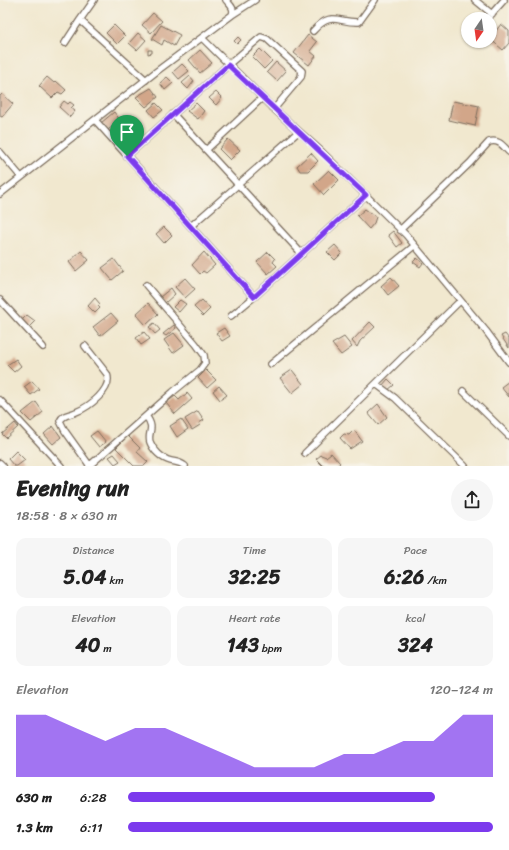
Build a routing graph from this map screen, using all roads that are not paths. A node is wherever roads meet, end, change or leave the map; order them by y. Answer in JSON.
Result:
{"nodes":[{"id":1,"x":94,"y":0,"type":"edge"},
{"id":2,"x":226,"y":0,"type":"edge"},
{"id":3,"x":255,"y":0,"type":"edge"},
{"id":4,"x":376,"y":0,"type":"edge"},
{"id":5,"x":475,"y":0,"type":"edge"},
{"id":6,"x":504,"y":0,"type":"edge"},
{"id":7,"x":490,"y":12,"type":"edge"},
{"id":8,"x":494,"y":12,"type":"edge"},
{"id":9,"x":232,"y":15,"type":"junction"},
{"id":10,"x":80,"y":20,"type":"junction"},
{"id":11,"x":313,"y":31,"type":"dead end"},
{"id":12,"x":202,"y":38,"type":"junction"},
{"id":13,"x":64,"y":43,"type":"dead end"},
{"id":14,"x":228,"y":65,"type":"junction"},
{"id":15,"x":146,"y":80,"type":"junction"},
{"id":16,"x":262,"y":98,"type":"junction"},
{"id":17,"x":274,"y":108,"type":"junction"},
{"id":18,"x":173,"y":114,"type":"junction"},
{"id":19,"x":94,"y":120,"type":"junction"},
{"id":20,"x":298,"y":132,"type":"junction"},
{"id":21,"x":206,"y":150,"type":"junction"},
{"id":22,"x":0,"y":152,"type":"edge"},
{"id":23,"x":509,"y":152,"type":"edge"},
{"id":24,"x":127,"y":156,"type":"junction"},
{"id":25,"x":21,"y":177,"type":"junction"},
{"id":26,"x":238,"y":185,"type":"junction"},
{"id":27,"x":0,"y":194,"type":"edge"},
{"id":28,"x":366,"y":195,"type":"junction"},
{"id":29,"x":191,"y":226,"type":"junction"},
{"id":30,"x":400,"y":230,"type":"junction"},
{"id":31,"x":414,"y":246,"type":"junction"},
{"id":32,"x":302,"y":254,"type":"junction"},
{"id":33,"x":146,"y":285,"type":"dead end"},
{"id":34,"x":254,"y":297,"type":"junction"},
{"id":35,"x":0,"y":300,"type":"edge"},
{"id":36,"x":460,"y":301,"type":"junction"},
{"id":37,"x":231,"y":316,"type":"dead end"},
{"id":38,"x":85,"y":346,"type":"dead end"},
{"id":39,"x":43,"y":347,"type":"dead end"},
{"id":40,"x":508,"y":360,"type":"edge"},
{"id":41,"x":271,"y":364,"type":"dead end"},
{"id":42,"x":376,"y":384,"type":"junction"},
{"id":43,"x":463,"y":391,"type":"dead end"},
{"id":44,"x":0,"y":400,"type":"edge"},
{"id":45,"x":146,"y":416,"type":"junction"},
{"id":46,"x":509,"y":436,"type":"edge"},
{"id":47,"x":305,"y":453,"type":"dead end"},
{"id":48,"x":0,"y":463,"type":"edge"},
{"id":49,"x":3,"y":466,"type":"edge"},
{"id":50,"x":60,"y":466,"type":"edge"},
{"id":51,"x":90,"y":466,"type":"edge"},
{"id":52,"x":185,"y":466,"type":"edge"},
{"id":53,"x":465,"y":466,"type":"edge"}],
"edges":[{"from":1,"to":10,"type":"street"},
{"from":2,"to":9,"type":"street"},
{"from":3,"to":9,"type":"street"},
{"from":4,"to":11,"type":"street"},
{"from":5,"to":7,"type":"street"},
{"from":6,"to":8,"type":"street"},
{"from":9,"to":12,"type":"street"},
{"from":10,"to":13,"type":"street"},
{"from":10,"to":15,"type":"street"},
{"from":12,"to":14,"type":"street"},
{"from":12,"to":15,"type":"street"},
{"from":14,"to":16,"type":"street"},
{"from":14,"to":17,"type":"street"},
{"from":14,"to":18,"type":"street"},
{"from":15,"to":19,"type":"street"},
{"from":16,"to":17,"type":"street"},
{"from":16,"to":21,"type":"street"},
{"from":17,"to":20,"type":"street"},
{"from":18,"to":21,"type":"street"},
{"from":18,"to":24,"type":"street"},
{"from":19,"to":24,"type":"street"},
{"from":19,"to":25,"type":"street"},
{"from":20,"to":26,"type":"street"},
{"from":20,"to":28,"type":"street"},
{"from":21,"to":26,"type":"street"},
{"from":22,"to":25,"type":"street"},
{"from":23,"to":30,"type":"street"},
{"from":24,"to":29,"type":"street"},
{"from":25,"to":27,"type":"street"},
{"from":26,"to":29,"type":"street"},
{"from":26,"to":32,"type":"street"},
{"from":28,"to":30,"type":"street"},
{"from":28,"to":32,"type":"street"},
{"from":29,"to":34,"type":"street"},
{"from":30,"to":31,"type":"street"},
{"from":31,"to":36,"type":"street"},
{"from":31,"to":41,"type":"street"},
{"from":32,"to":34,"type":"street"},
{"from":33,"to":45,"type":"street"},
{"from":34,"to":37,"type":"street"},
{"from":35,"to":39,"type":"street"},
{"from":36,"to":40,"type":"street"},
{"from":36,"to":42,"type":"street"},
{"from":38,"to":51,"type":"street"},
{"from":42,"to":47,"type":"street"},
{"from":42,"to":53,"type":"street"},
{"from":43,"to":46,"type":"street"},
{"from":44,"to":50,"type":"street"},
{"from":45,"to":51,"type":"street"},
{"from":45,"to":52,"type":"street"},
{"from":48,"to":49,"type":"street"}]}
